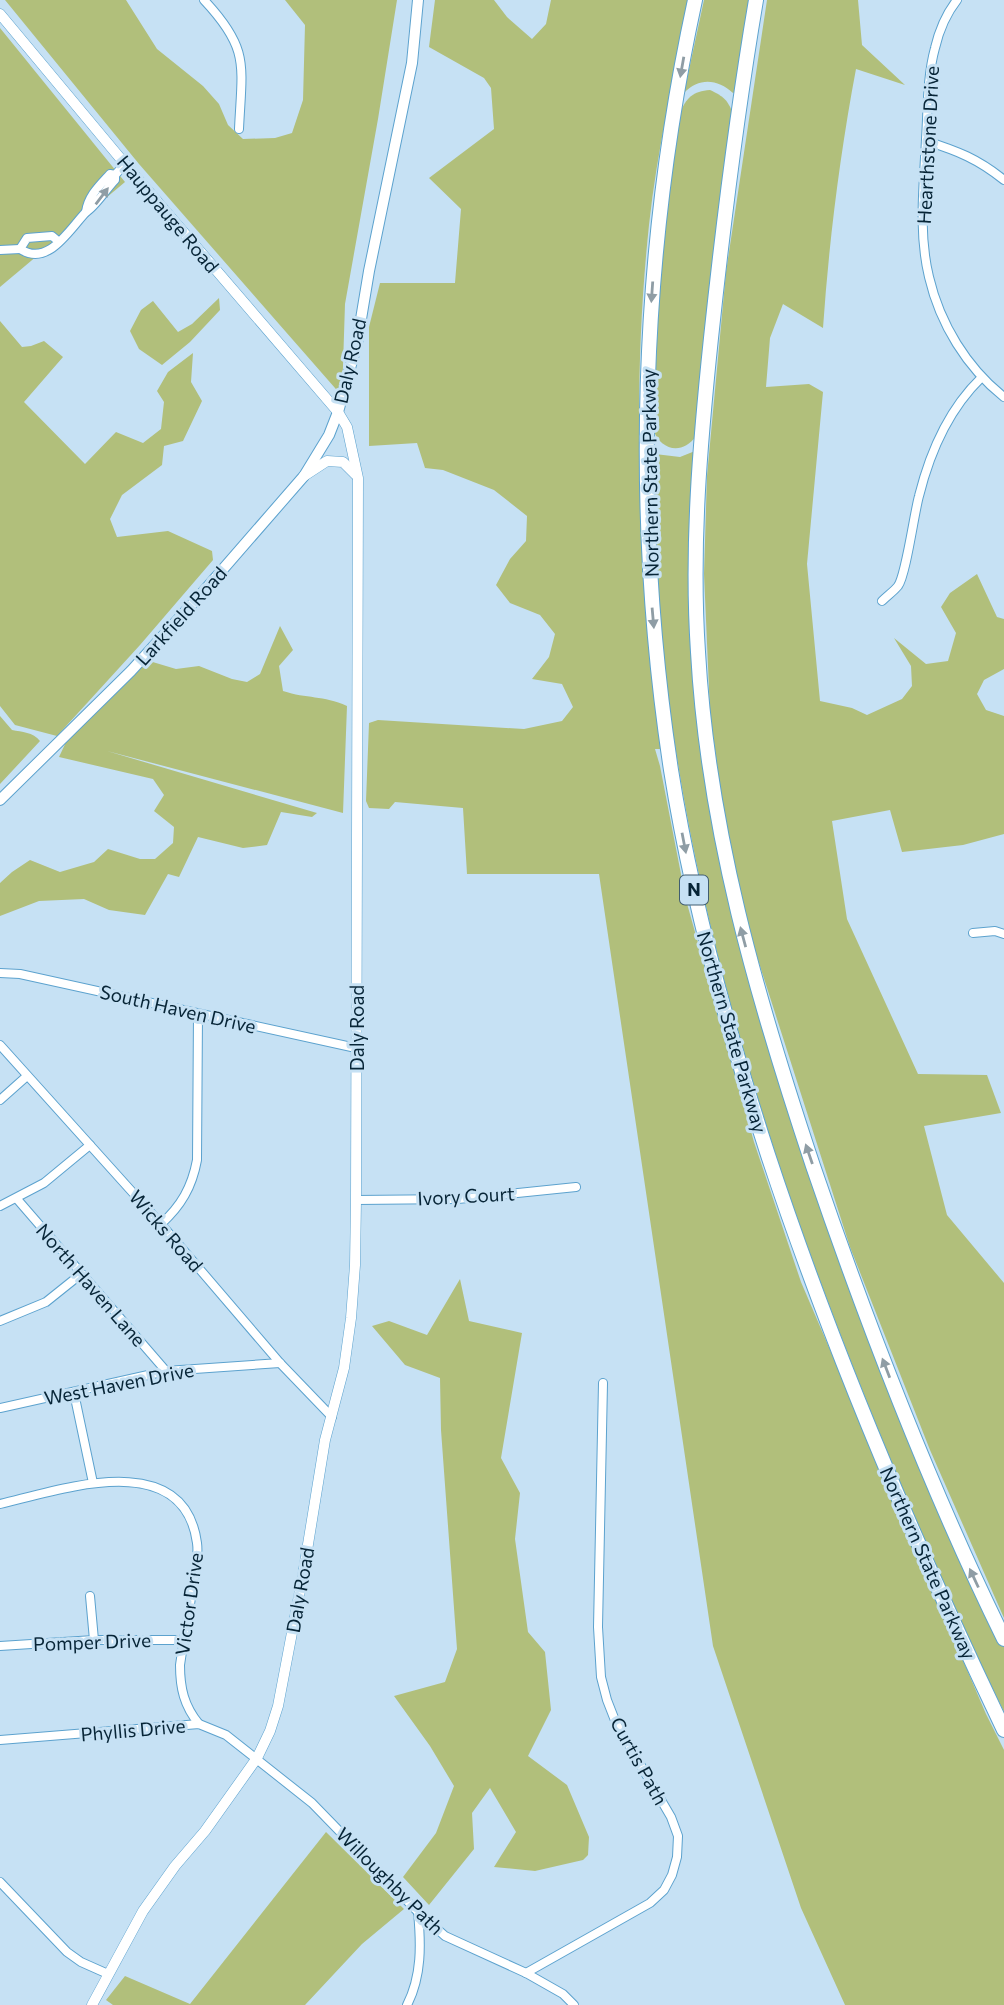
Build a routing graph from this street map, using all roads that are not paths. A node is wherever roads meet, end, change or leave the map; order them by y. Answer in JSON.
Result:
{"nodes":[{"id":1,"x":204,"y":0,"type":"edge"},
{"id":2,"x":418,"y":0,"type":"edge"},
{"id":3,"x":695,"y":0,"type":"edge"},
{"id":4,"x":755,"y":0,"type":"edge"},
{"id":5,"x":957,"y":0,"type":"edge"},
{"id":6,"x":0,"y":14,"type":"edge"},
{"id":7,"x":239,"y":129,"type":"dead end"},
{"id":8,"x":926,"y":141,"type":"junction"},
{"id":9,"x":125,"y":164,"type":"junction"},
{"id":10,"x":1004,"y":180,"type":"edge"},
{"id":11,"x":58,"y":241,"type":"junction"},
{"id":12,"x":20,"y":249,"type":"junction"},
{"id":13,"x":0,"y":250,"type":"edge"},
{"id":14,"x":981,"y":378,"type":"junction"},
{"id":15,"x":1004,"y":397,"type":"edge"},
{"id":16,"x":338,"y":412,"type":"junction"},
{"id":17,"x":304,"y":475,"type":"junction"},
{"id":18,"x":358,"y":478,"type":"junction"},
{"id":19,"x":882,"y":601,"type":"dead end"},
{"id":20,"x":0,"y":800,"type":"edge"},
{"id":21,"x":973,"y":933,"type":"dead end"},
{"id":22,"x":1004,"y":934,"type":"edge"},
{"id":23,"x":0,"y":973,"type":"edge"},
{"id":24,"x":198,"y":1014,"type":"junction"},
{"id":25,"x":0,"y":1045,"type":"edge"},
{"id":26,"x":356,"y":1048,"type":"junction"},
{"id":27,"x":27,"y":1076,"type":"junction"},
{"id":28,"x":0,"y":1100,"type":"edge"},
{"id":29,"x":90,"y":1145,"type":"junction"},
{"id":30,"x":576,"y":1187,"type":"dead end"},
{"id":31,"x":17,"y":1199,"type":"junction"},
{"id":32,"x":356,"y":1200,"type":"junction"},
{"id":33,"x":0,"y":1206,"type":"edge"},
{"id":34,"x":161,"y":1224,"type":"junction"},
{"id":35,"x":81,"y":1274,"type":"junction"},
{"id":36,"x":0,"y":1321,"type":"edge"},
{"id":37,"x":281,"y":1363,"type":"junction"},
{"id":38,"x":166,"y":1371,"type":"junction"},
{"id":39,"x":603,"y":1383,"type":"dead end"},
{"id":40,"x":74,"y":1393,"type":"junction"},
{"id":41,"x":0,"y":1408,"type":"edge"},
{"id":42,"x":332,"y":1417,"type":"junction"},
{"id":43,"x":93,"y":1483,"type":"junction"},
{"id":44,"x":0,"y":1504,"type":"edge"},
{"id":45,"x":90,"y":1596,"type":"dead end"},
{"id":46,"x":1004,"y":1639,"type":"edge"},
{"id":47,"x":94,"y":1640,"type":"junction"},
{"id":48,"x":183,"y":1640,"type":"junction"},
{"id":49,"x":0,"y":1646,"type":"edge"},
{"id":50,"x":199,"y":1724,"type":"junction"},
{"id":51,"x":1004,"y":1730,"type":"edge"},
{"id":52,"x":0,"y":1741,"type":"edge"},
{"id":53,"x":257,"y":1758,"type":"junction"},
{"id":54,"x":0,"y":1882,"type":"edge"},
{"id":55,"x":418,"y":1912,"type":"junction"},
{"id":56,"x":526,"y":1973,"type":"junction"},
{"id":57,"x":108,"y":1974,"type":"junction"},
{"id":58,"x":92,"y":2005,"type":"edge"},
{"id":59,"x":407,"y":2005,"type":"edge"},
{"id":60,"x":574,"y":2005,"type":"edge"}],
"edges":[{"from":1,"to":7,"type":"street"},
{"from":2,"to":16,"type":"main road","name":"Daly Road"},
{"from":3,"to":51,"type":"highway","name":"Northern State Parkway","number":"N","one_way":true},
{"from":46,"to":4,"type":"highway","name":"Northern State Parkway","number":"N","one_way":true},
{"from":5,"to":8,"type":"street","name":"Hearthstone Drive"},
{"from":6,"to":9,"type":"street","name":"Hauppauge Road"},
{"from":8,"to":10,"type":"street"},
{"from":8,"to":14,"type":"street","name":"Hearthstone Drive"},
{"from":9,"to":11,"type":"street"},
{"from":9,"to":16,"type":"street","name":"Hauppauge Road"},
{"from":11,"to":12,"type":"street"},
{"from":11,"to":12,"type":"street"},
{"from":12,"to":13,"type":"street"},
{"from":14,"to":15,"type":"street","name":"Hearthstone Drive"},
{"from":14,"to":19,"type":"street"},
{"from":16,"to":17,"type":"main road","name":"Larkfield Road"},
{"from":16,"to":18,"type":"street","name":"Daly Road"},
{"from":17,"to":18,"type":"street"},
{"from":17,"to":20,"type":"main road","name":"Larkfield Road"},
{"from":18,"to":26,"type":"street","name":"Daly Road"},
{"from":21,"to":22,"type":"street"},
{"from":23,"to":24,"type":"street","name":"South Haven Drive"},
{"from":24,"to":26,"type":"street","name":"South Haven Drive"},
{"from":24,"to":34,"type":"street"},
{"from":25,"to":27,"type":"street","name":"Wicks Road"},
{"from":26,"to":32,"type":"street","name":"Daly Road"},
{"from":27,"to":28,"type":"street"},
{"from":27,"to":29,"type":"street","name":"Wicks Road"},
{"from":29,"to":31,"type":"street"},
{"from":29,"to":34,"type":"street","name":"Wicks Road"},
{"from":30,"to":32,"type":"street","name":"Ivory Court"},
{"from":31,"to":33,"type":"street"},
{"from":31,"to":35,"type":"street","name":"North Haven Lane"},
{"from":32,"to":42,"type":"street","name":"Daly Road"},
{"from":34,"to":37,"type":"street","name":"Wicks Road"},
{"from":35,"to":36,"type":"street"},
{"from":35,"to":38,"type":"street","name":"North Haven Lane"},
{"from":37,"to":38,"type":"street","name":"West Haven Drive"},
{"from":37,"to":42,"type":"street","name":"Wicks Road"},
{"from":38,"to":40,"type":"street","name":"West Haven Drive"},
{"from":39,"to":56,"type":"street","name":"Curtis Path"},
{"from":40,"to":41,"type":"street","name":"West Haven Drive"},
{"from":40,"to":43,"type":"street"},
{"from":42,"to":53,"type":"street","name":"Daly Road"},
{"from":43,"to":44,"type":"street","name":"Victor Drive"},
{"from":43,"to":48,"type":"street","name":"Victor Drive"},
{"from":45,"to":47,"type":"street"},
{"from":47,"to":48,"type":"street","name":"Pomper Drive"},
{"from":47,"to":49,"type":"street","name":"Pomper Drive"},
{"from":48,"to":50,"type":"street","name":"Victor Drive"},
{"from":50,"to":52,"type":"street","name":"Phyllis Drive"},
{"from":50,"to":53,"type":"street","name":"Phyllis Drive"},
{"from":53,"to":55,"type":"street","name":"Willoughby Path"},
{"from":53,"to":57,"type":"street","name":"Daly Road"},
{"from":54,"to":57,"type":"street"},
{"from":55,"to":56,"type":"street","name":"Willoughby Path"},
{"from":55,"to":59,"type":"street"},
{"from":56,"to":60,"type":"street","name":"Willoughby Path"},
{"from":57,"to":58,"type":"street","name":"Daly Road"}]}
